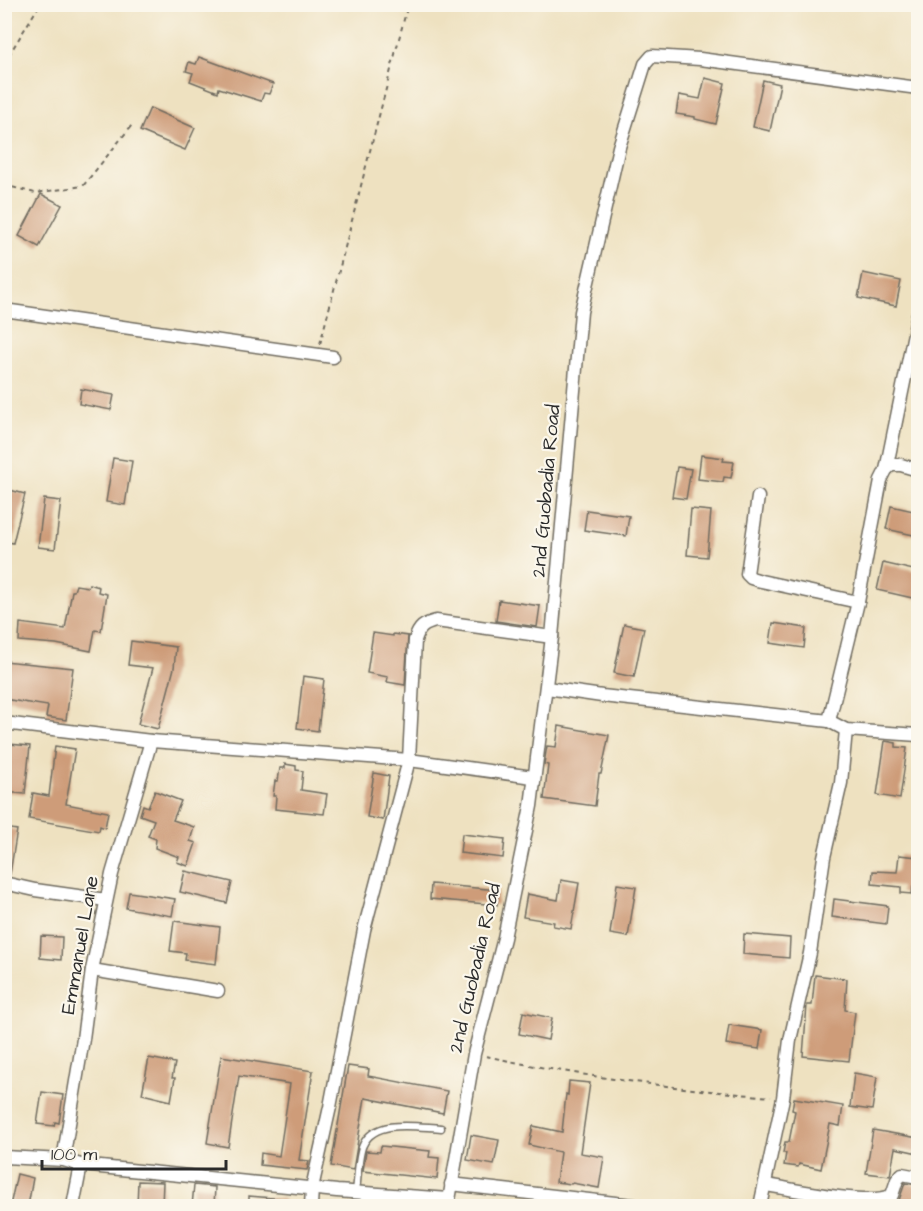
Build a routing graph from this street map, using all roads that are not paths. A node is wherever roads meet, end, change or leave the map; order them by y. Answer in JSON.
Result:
{"nodes":[{"id":1,"x":918,"y":88,"type":"edge"},
{"id":2,"x":4,"y":310,"type":"edge"},
{"id":3,"x":918,"y":314,"type":"edge"},
{"id":4,"x":333,"y":357,"type":"dead end"},
{"id":5,"x":886,"y":470,"type":"junction"},
{"id":6,"x":918,"y":470,"type":"edge"},
{"id":7,"x":758,"y":497,"type":"dead end"},
{"id":8,"x":858,"y":602,"type":"junction"},
{"id":9,"x":552,"y":637,"type":"junction"},
{"id":10,"x":546,"y":688,"type":"junction"},
{"id":11,"x":829,"y":721,"type":"junction"},
{"id":12,"x":4,"y":723,"type":"edge"},
{"id":13,"x":846,"y":730,"type":"junction"},
{"id":14,"x":918,"y":735,"type":"edge"},
{"id":15,"x":152,"y":741,"type":"junction"},
{"id":16,"x":409,"y":760,"type":"junction"},
{"id":17,"x":533,"y":777,"type":"junction"},
{"id":18,"x":4,"y":883,"type":"edge"},
{"id":19,"x":106,"y":900,"type":"junction"},
{"id":20,"x":92,"y":970,"type":"junction"},
{"id":21,"x":218,"y":991,"type":"dead end"},
{"id":22,"x":441,"y":1128,"type":"dead end"},
{"id":23,"x":4,"y":1157,"type":"edge"},
{"id":24,"x":63,"y":1160,"type":"junction"},
{"id":25,"x":81,"y":1165,"type":"junction"},
{"id":26,"x":918,"y":1177,"type":"edge"},
{"id":27,"x":451,"y":1184,"type":"junction"},
{"id":28,"x":766,"y":1185,"type":"junction"},
{"id":29,"x":312,"y":1188,"type":"junction"},
{"id":30,"x":356,"y":1191,"type":"junction"},
{"id":31,"x":449,"y":1203,"type":"edge"},
{"id":32,"x":73,"y":1206,"type":"edge"},
{"id":33,"x":311,"y":1206,"type":"edge"},
{"id":34,"x":640,"y":1206,"type":"edge"},
{"id":35,"x":760,"y":1206,"type":"edge"}],
"edges":[{"from":1,"to":9,"type":"street","name":"2nd Guobadia Road"},
{"from":2,"to":4,"type":"street"},
{"from":3,"to":5,"type":"street"},
{"from":5,"to":6,"type":"street"},
{"from":5,"to":8,"type":"street"},
{"from":7,"to":8,"type":"street"},
{"from":8,"to":11,"type":"street"},
{"from":9,"to":10,"type":"street","name":"2nd Guobadia Road"},
{"from":9,"to":16,"type":"street"},
{"from":10,"to":11,"type":"street"},
{"from":10,"to":17,"type":"street","name":"2nd Guobadia Road"},
{"from":11,"to":13,"type":"street"},
{"from":12,"to":15,"type":"street"},
{"from":13,"to":14,"type":"street"},
{"from":13,"to":28,"type":"street"},
{"from":15,"to":16,"type":"street"},
{"from":15,"to":19,"type":"street","name":"Emmanuel Lane"},
{"from":16,"to":17,"type":"street"},
{"from":16,"to":29,"type":"street"},
{"from":17,"to":27,"type":"street","name":"2nd Guobadia Road"},
{"from":18,"to":19,"type":"street"},
{"from":19,"to":20,"type":"street","name":"Emmanuel Lane"},
{"from":20,"to":21,"type":"street"},
{"from":20,"to":24,"type":"street","name":"Emmanuel Lane"},
{"from":22,"to":30,"type":"lane"},
{"from":23,"to":24,"type":"street"},
{"from":24,"to":25,"type":"street"},
{"from":25,"to":29,"type":"street"},
{"from":25,"to":32,"type":"street"},
{"from":26,"to":28,"type":"street"},
{"from":27,"to":31,"type":"street","name":"2nd Guobadia Road"},
{"from":27,"to":34,"type":"street"},
{"from":28,"to":35,"type":"street"},
{"from":29,"to":30,"type":"street"},
{"from":29,"to":33,"type":"street"},
{"from":30,"to":31,"type":"street"}]}
